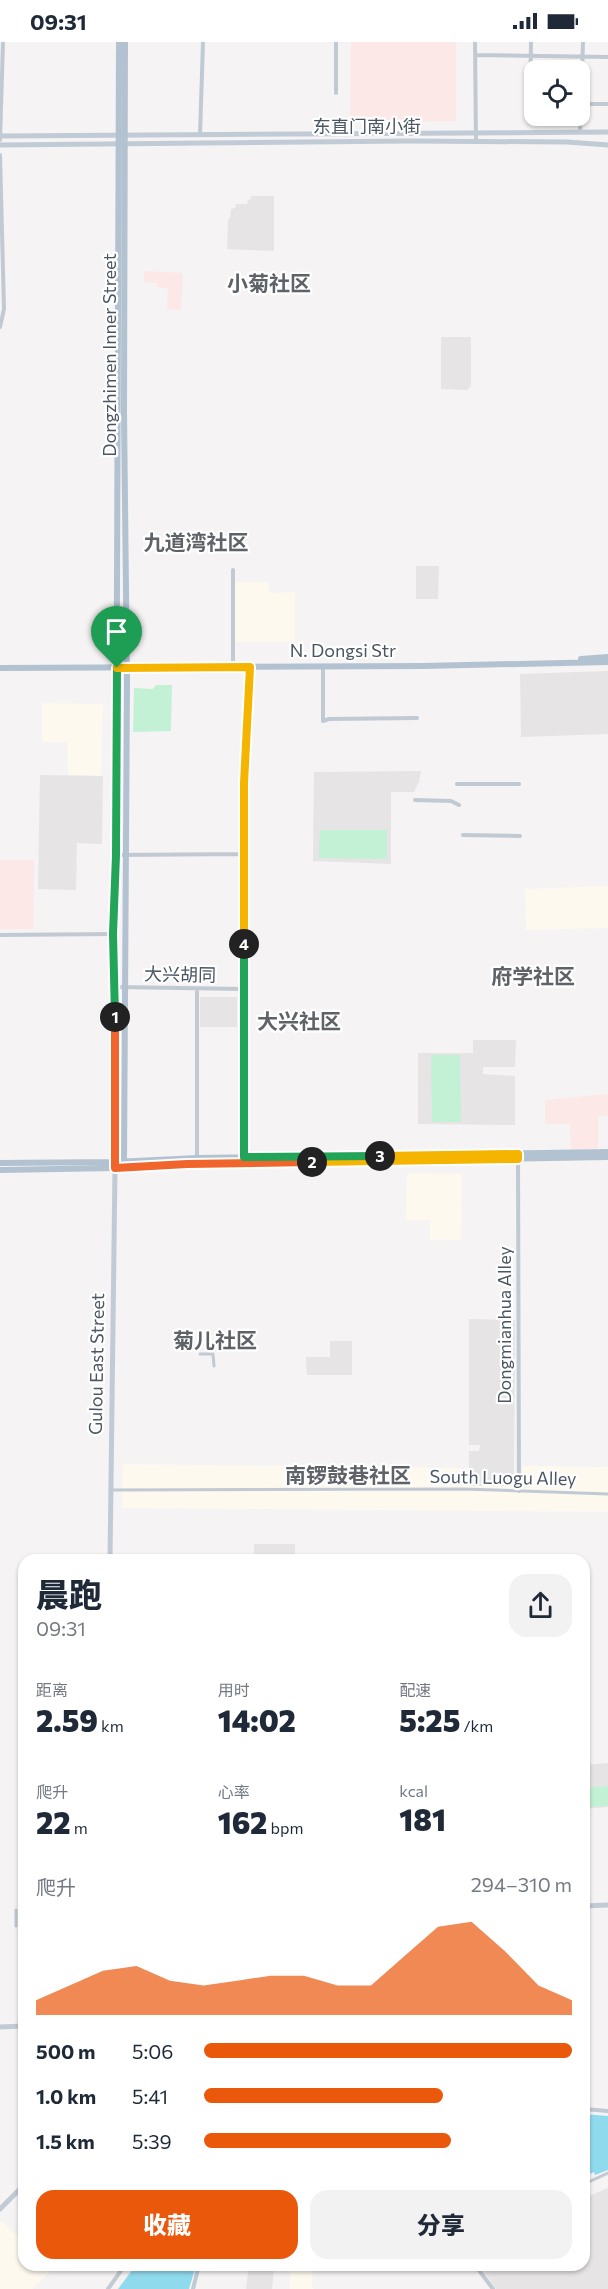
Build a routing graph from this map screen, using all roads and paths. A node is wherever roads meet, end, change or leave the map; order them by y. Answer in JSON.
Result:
{"nodes":[{"id":1,"x":3,"y":42,"type":"edge"},
{"id":2,"x":119,"y":42,"type":"edge"},
{"id":3,"x":125,"y":42,"type":"edge"},
{"id":4,"x":203,"y":42,"type":"edge"},
{"id":5,"x":336,"y":42,"type":"edge"},
{"id":6,"x":475,"y":42,"type":"edge"},
{"id":7,"x":531,"y":42,"type":"edge"},
{"id":8,"x":583,"y":42,"type":"edge"},
{"id":9,"x":475,"y":55,"type":"junction"},
{"id":10,"x":531,"y":55,"type":"junction"},
{"id":11,"x":583,"y":56,"type":"junction"},
{"id":12,"x":608,"y":57,"type":"edge"},
{"id":13,"x":531,"y":60,"type":"edge"},
{"id":14,"x":583,"y":60,"type":"edge"},
{"id":15,"x":1,"y":77,"type":"edge"},
{"id":16,"x":336,"y":93,"type":"dead end"},
{"id":17,"x":590,"y":104,"type":"edge"},
{"id":18,"x":608,"y":104,"type":"edge"},
{"id":19,"x":579,"y":126,"type":"edge"},
{"id":20,"x":579,"y":132,"type":"junction"},
{"id":21,"x":608,"y":132,"type":"edge"},
{"id":22,"x":476,"y":134,"type":"junction"},
{"id":23,"x":200,"y":135,"type":"junction"},
{"id":24,"x":0,"y":137,"type":"edge"},
{"id":25,"x":122,"y":140,"type":"junction"},
{"id":26,"x":476,"y":142,"type":"junction"},
{"id":27,"x":608,"y":145,"type":"edge"},
{"id":28,"x":0,"y":146,"type":"edge"},
{"id":29,"x":0,"y":155,"type":"edge"},
{"id":30,"x":0,"y":327,"type":"edge"},
{"id":31,"x":233,"y":570,"type":"dead end"},
{"id":32,"x":608,"y":657,"type":"edge"},
{"id":33,"x":559,"y":662,"type":"junction"},
{"id":34,"x":608,"y":662,"type":"edge"},
{"id":35,"x":323,"y":666,"type":"junction"},
{"id":36,"x":233,"y":667,"type":"junction"},
{"id":37,"x":250,"y":667,"type":"junction"},
{"id":38,"x":0,"y":668,"type":"edge"},
{"id":39,"x":117,"y":668,"type":"junction"},
{"id":40,"x":126,"y":668,"type":"junction"},
{"id":41,"x":417,"y":718,"type":"dead end"},
{"id":42,"x":457,"y":784,"type":"dead end"},
{"id":43,"x":519,"y":784,"type":"dead end"},
{"id":44,"x":415,"y":800,"type":"dead end"},
{"id":45,"x":459,"y":805,"type":"dead end"},
{"id":46,"x":463,"y":836,"type":"dead end"},
{"id":47,"x":520,"y":836,"type":"dead end"},
{"id":48,"x":244,"y":854,"type":"junction"},
{"id":49,"x":116,"y":855,"type":"junction"},
{"id":50,"x":126,"y":855,"type":"junction"},
{"id":51,"x":113,"y":934,"type":"junction"},
{"id":52,"x":0,"y":935,"type":"edge"},
{"id":53,"x":115,"y":987,"type":"junction"},
{"id":54,"x":126,"y":987,"type":"junction"},
{"id":55,"x":196,"y":989,"type":"junction"},
{"id":56,"x":243,"y":989,"type":"junction"},
{"id":57,"x":608,"y":1152,"type":"edge"},
{"id":58,"x":518,"y":1156,"type":"junction"},
{"id":59,"x":608,"y":1157,"type":"edge"},
{"id":60,"x":196,"y":1158,"type":"junction"},
{"id":61,"x":244,"y":1160,"type":"junction"},
{"id":62,"x":124,"y":1161,"type":"junction"},
{"id":63,"x":0,"y":1163,"type":"edge"},
{"id":64,"x":115,"y":1165,"type":"junction"},
{"id":65,"x":0,"y":1170,"type":"edge"},
{"id":66,"x":200,"y":1354,"type":"dead end"},
{"id":67,"x":214,"y":1366,"type":"dead end"},
{"id":68,"x":111,"y":1490,"type":"junction"},
{"id":69,"x":519,"y":1491,"type":"junction"},
{"id":70,"x":608,"y":1494,"type":"edge"},
{"id":71,"x":110,"y":1554,"type":"edge"},
{"id":72,"x":608,"y":1905,"type":"edge"},
{"id":73,"x":590,"y":1906,"type":"edge"},
{"id":74,"x":16,"y":1910,"type":"dead end"},
{"id":75,"x":16,"y":1926,"type":"dead end"},
{"id":76,"x":0,"y":2026,"type":"edge"},
{"id":77,"x":18,"y":2026,"type":"edge"},
{"id":78,"x":590,"y":2110,"type":"edge"},
{"id":79,"x":608,"y":2111,"type":"edge"},
{"id":80,"x":608,"y":2173,"type":"edge"},
{"id":81,"x":590,"y":2181,"type":"edge"},
{"id":82,"x":18,"y":2192,"type":"edge"},
{"id":83,"x":0,"y":2208,"type":"edge"},
{"id":84,"x":121,"y":2271,"type":"edge"},
{"id":85,"x":198,"y":2271,"type":"edge"},
{"id":86,"x":480,"y":2271,"type":"edge"},
{"id":87,"x":108,"y":2289,"type":"edge"},
{"id":88,"x":193,"y":2289,"type":"edge"},
{"id":89,"x":493,"y":2289,"type":"edge"}],
"edges":[{"from":1,"to":15,"type":"street"},
{"from":2,"to":25,"type":"main road"},
{"from":3,"to":25,"type":"main road","name":"Dongzhimen Inner Street"},
{"from":4,"to":23,"type":"street"},
{"from":5,"to":16,"type":"street"},
{"from":6,"to":9,"type":"street"},
{"from":7,"to":10,"type":"street"},
{"from":8,"to":11,"type":"street"},
{"from":9,"to":10,"type":"street"},
{"from":9,"to":22,"type":"street"},
{"from":10,"to":11,"type":"street"},
{"from":10,"to":13,"type":"street"},
{"from":11,"to":12,"type":"street"},
{"from":11,"to":14,"type":"street"},
{"from":15,"to":24,"type":"street"},
{"from":17,"to":18,"type":"street"},
{"from":19,"to":20,"type":"street"},
{"from":20,"to":21,"type":"main road","name":"东直门南小街"},
{"from":20,"to":22,"type":"main road","name":"东直门南小街"},
{"from":22,"to":23,"type":"main road","name":"东直门南小街"},
{"from":22,"to":26,"type":"street"},
{"from":23,"to":25,"type":"main road","name":"东直门南小街"},
{"from":24,"to":25,"type":"main road"},
{"from":25,"to":26,"type":"main road","name":"东直门南小街"},
{"from":25,"to":28,"type":"main road"},
{"from":25,"to":39,"type":"main road"},
{"from":25,"to":40,"type":"main road","name":"Dongzhimen Inner Street"},
{"from":26,"to":27,"type":"main road","name":"东直门南小街"},
{"from":29,"to":30,"type":"street"},
{"from":31,"to":36,"type":"street"},
{"from":32,"to":33,"type":"main road"},
{"from":33,"to":34,"type":"main road"},
{"from":33,"to":35,"type":"main road","name":"N. Dongsi Str"},
{"from":35,"to":37,"type":"main road","name":"N. Dongsi Str"},
{"from":35,"to":41,"type":"street"},
{"from":36,"to":37,"type":"main road","name":"N. Dongsi Str"},
{"from":36,"to":40,"type":"main road","name":"N. Dongsi Str"},
{"from":37,"to":48,"type":"street"},
{"from":38,"to":39,"type":"main road","name":"N. Dongsi Str"},
{"from":39,"to":40,"type":"main road","name":"N. Dongsi Str"},
{"from":39,"to":49,"type":"main road"},
{"from":40,"to":50,"type":"main road","name":"Dongzhimen Inner Street"},
{"from":42,"to":43,"type":"street"},
{"from":44,"to":45,"type":"street"},
{"from":46,"to":47,"type":"street"},
{"from":48,"to":50,"type":"street"},
{"from":48,"to":56,"type":"street"},
{"from":49,"to":50,"type":"street"},
{"from":49,"to":51,"type":"main road"},
{"from":50,"to":54,"type":"main road","name":"Dongzhimen Inner Street"},
{"from":51,"to":52,"type":"street"},
{"from":51,"to":53,"type":"main road"},
{"from":53,"to":54,"type":"street","name":"大兴胡同"},
{"from":53,"to":64,"type":"main road"},
{"from":54,"to":55,"type":"street","name":"大兴胡同"},
{"from":54,"to":62,"type":"main road","name":"Dongzhimen Inner Street"},
{"from":55,"to":56,"type":"street","name":"大兴胡同"},
{"from":55,"to":60,"type":"street"},
{"from":56,"to":61,"type":"street"},
{"from":57,"to":58,"type":"main road"},
{"from":58,"to":59,"type":"main road"},
{"from":58,"to":61,"type":"main road"},
{"from":58,"to":69,"type":"street","name":"Dongmianhua Alley"},
{"from":60,"to":61,"type":"main road"},
{"from":60,"to":62,"type":"main road"},
{"from":61,"to":64,"type":"main road"},
{"from":62,"to":64,"type":"main road"},
{"from":63,"to":64,"type":"main road"},
{"from":64,"to":65,"type":"main road"},
{"from":64,"to":68,"type":"main road","name":"Gulou East Street"},
{"from":66,"to":67,"type":"street"},
{"from":68,"to":69,"type":"street","name":"South Luogu Alley"},
{"from":68,"to":71,"type":"main road","name":"Gulou East Street"},
{"from":69,"to":70,"type":"street","name":"South Luogu Alley"},
{"from":72,"to":73,"type":"main road"},
{"from":74,"to":75,"type":"street"},
{"from":76,"to":77,"type":"main road"},
{"from":78,"to":79,"type":"street"},
{"from":80,"to":81,"type":"street"},
{"from":82,"to":83,"type":"main road"},
{"from":84,"to":87,"type":"street"},
{"from":85,"to":88,"type":"street"},
{"from":86,"to":89,"type":"street"}]}
